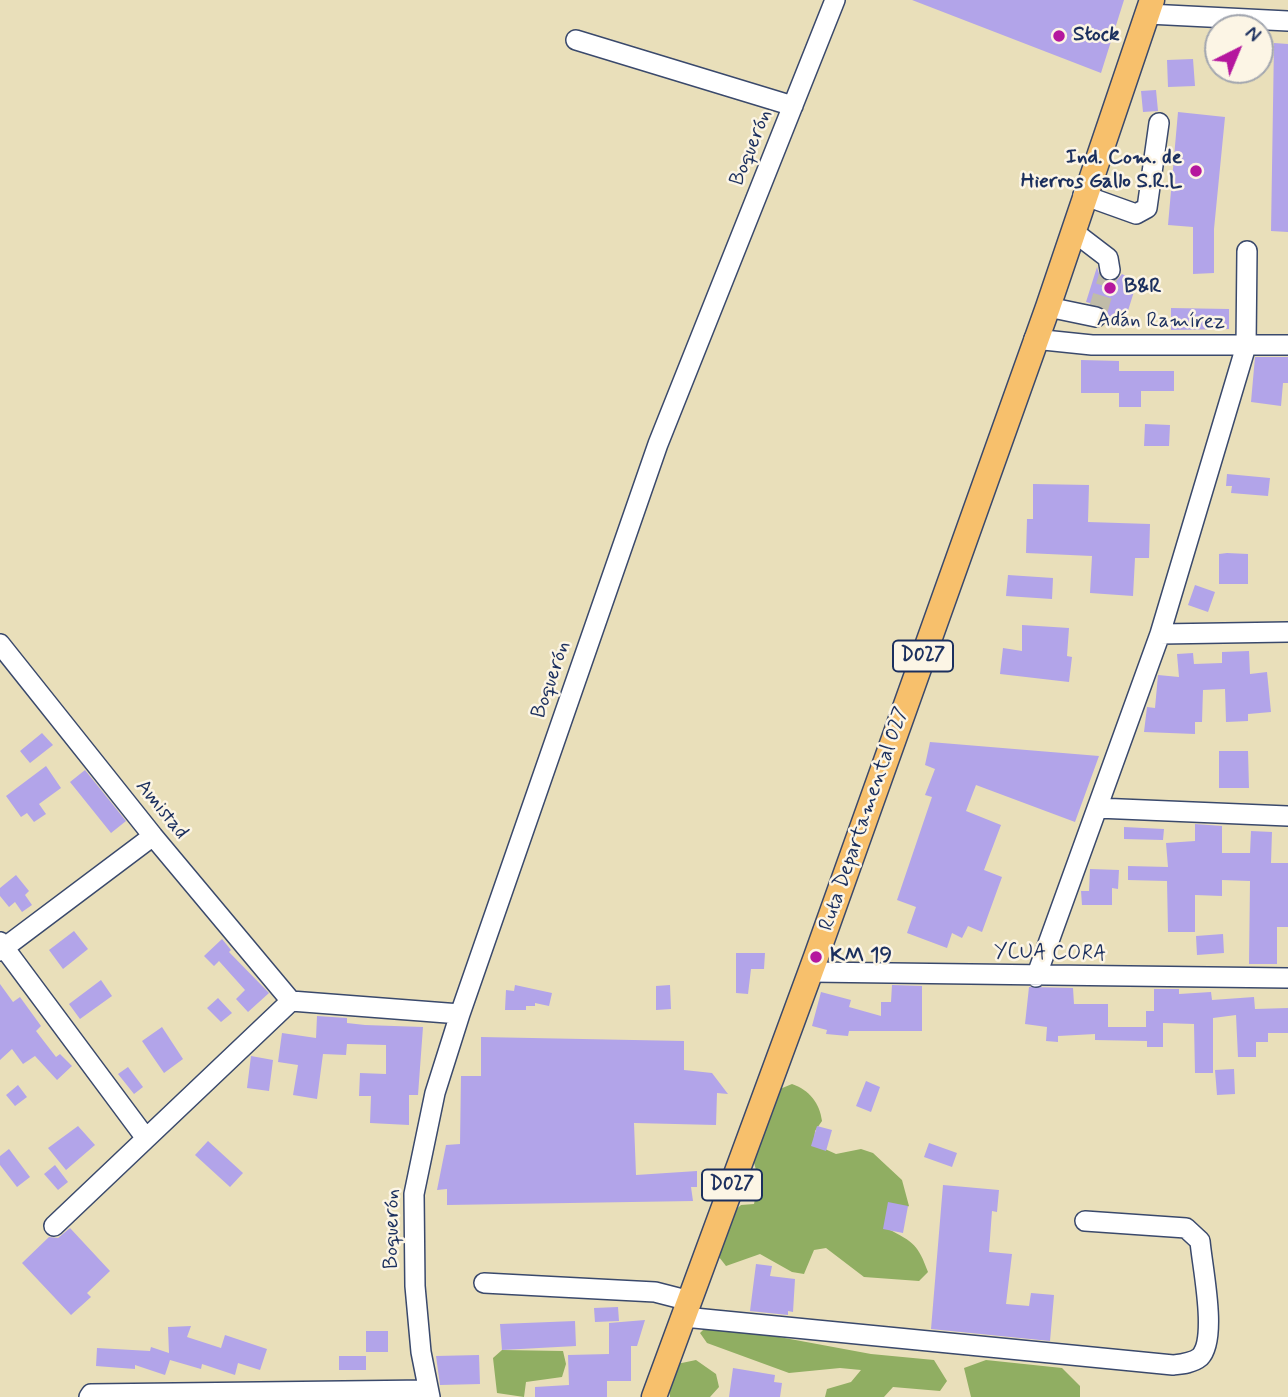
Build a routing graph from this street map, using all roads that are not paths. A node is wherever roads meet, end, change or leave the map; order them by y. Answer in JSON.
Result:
{"nodes":[{"id":1,"x":835,"y":0,"type":"edge"},
{"id":2,"x":1150,"y":7,"type":"edge"},
{"id":3,"x":1288,"y":20,"type":"edge"},
{"id":4,"x":576,"y":40,"type":"dead end"},
{"id":5,"x":793,"y":107,"type":"junction"},
{"id":6,"x":1159,"y":122,"type":"dead end"},
{"id":7,"x":1083,"y":195,"type":"junction"},
{"id":8,"x":1074,"y":232,"type":"junction"},
{"id":9,"x":1247,"y":251,"type":"dead end"},
{"id":10,"x":1110,"y":270,"type":"dead end"},
{"id":11,"x":1048,"y":307,"type":"junction"},
{"id":12,"x":1034,"y":339,"type":"junction"},
{"id":13,"x":1093,"y":345,"type":"junction"},
{"id":14,"x":1288,"y":345,"type":"edge"},
{"id":15,"x":1246,"y":346,"type":"junction"},
{"id":16,"x":1288,"y":632,"type":"edge"},
{"id":17,"x":1160,"y":634,"type":"junction"},
{"id":18,"x":0,"y":644,"type":"edge"},
{"id":19,"x":1097,"y":808,"type":"junction"},
{"id":20,"x":1288,"y":816,"type":"edge"},
{"id":21,"x":153,"y":836,"type":"junction"},
{"id":22,"x":1,"y":947,"type":"edge"},
{"id":23,"x":811,"y":972,"type":"junction"},
{"id":24,"x":1036,"y":977,"type":"junction"},
{"id":25,"x":1288,"y":978,"type":"edge"},
{"id":26,"x":290,"y":1001,"type":"junction"},
{"id":27,"x":460,"y":1014,"type":"junction"},
{"id":28,"x":145,"y":1137,"type":"junction"},
{"id":29,"x":1085,"y":1221,"type":"dead end"},
{"id":30,"x":54,"y":1226,"type":"dead end"},
{"id":31,"x":484,"y":1283,"type":"dead end"},
{"id":32,"x":687,"y":1309,"type":"junction"},
{"id":33,"x":429,"y":1394,"type":"edge"},
{"id":34,"x":89,"y":1397,"type":"edge"},
{"id":35,"x":654,"y":1397,"type":"edge"}],
"edges":[{"from":1,"to":5,"type":"street","name":"Boquerón"},
{"from":2,"to":3,"type":"street"},
{"from":2,"to":7,"type":"main road","name":"Ruta Departamental 027","number":"D027"},
{"from":4,"to":5,"type":"street"},
{"from":5,"to":27,"type":"street","name":"Boquerón"},
{"from":6,"to":7,"type":"street"},
{"from":7,"to":8,"type":"main road","name":"Ruta Departamental 027","number":"D027"},
{"from":8,"to":10,"type":"street"},
{"from":8,"to":11,"type":"main road","name":"Ruta Departamental 027","number":"D027"},
{"from":9,"to":15,"type":"street"},
{"from":11,"to":12,"type":"main road","name":"Ruta Departamental 027","number":"D027"},
{"from":11,"to":13,"type":"street"},
{"from":12,"to":13,"type":"street","name":"Adán Ramírez"},
{"from":12,"to":23,"type":"main road","name":"Ruta Departamental 027","number":"D027"},
{"from":13,"to":15,"type":"street","name":"Adán Ramírez"},
{"from":14,"to":15,"type":"street","name":"Adán Ramírez"},
{"from":15,"to":17,"type":"street"},
{"from":16,"to":17,"type":"street"},
{"from":17,"to":19,"type":"street"},
{"from":18,"to":21,"type":"street","name":"Amistad"},
{"from":19,"to":20,"type":"street"},
{"from":19,"to":24,"type":"street"},
{"from":21,"to":22,"type":"street"},
{"from":21,"to":26,"type":"street","name":"Amistad"},
{"from":22,"to":28,"type":"street"},
{"from":23,"to":24,"type":"street","name":"YCUA CORA"},
{"from":23,"to":32,"type":"main road","name":"Ruta Departamental 027","number":"D027"},
{"from":24,"to":25,"type":"street","name":"YCUA CORA"},
{"from":26,"to":27,"type":"street"},
{"from":26,"to":28,"type":"street"},
{"from":27,"to":33,"type":"street","name":"Boquerón"},
{"from":28,"to":30,"type":"street"},
{"from":29,"to":32,"type":"street"},
{"from":31,"to":32,"type":"street"},
{"from":32,"to":35,"type":"main road","name":"Ruta Departamental 027","number":"D027"},
{"from":33,"to":34,"type":"street"}]}
